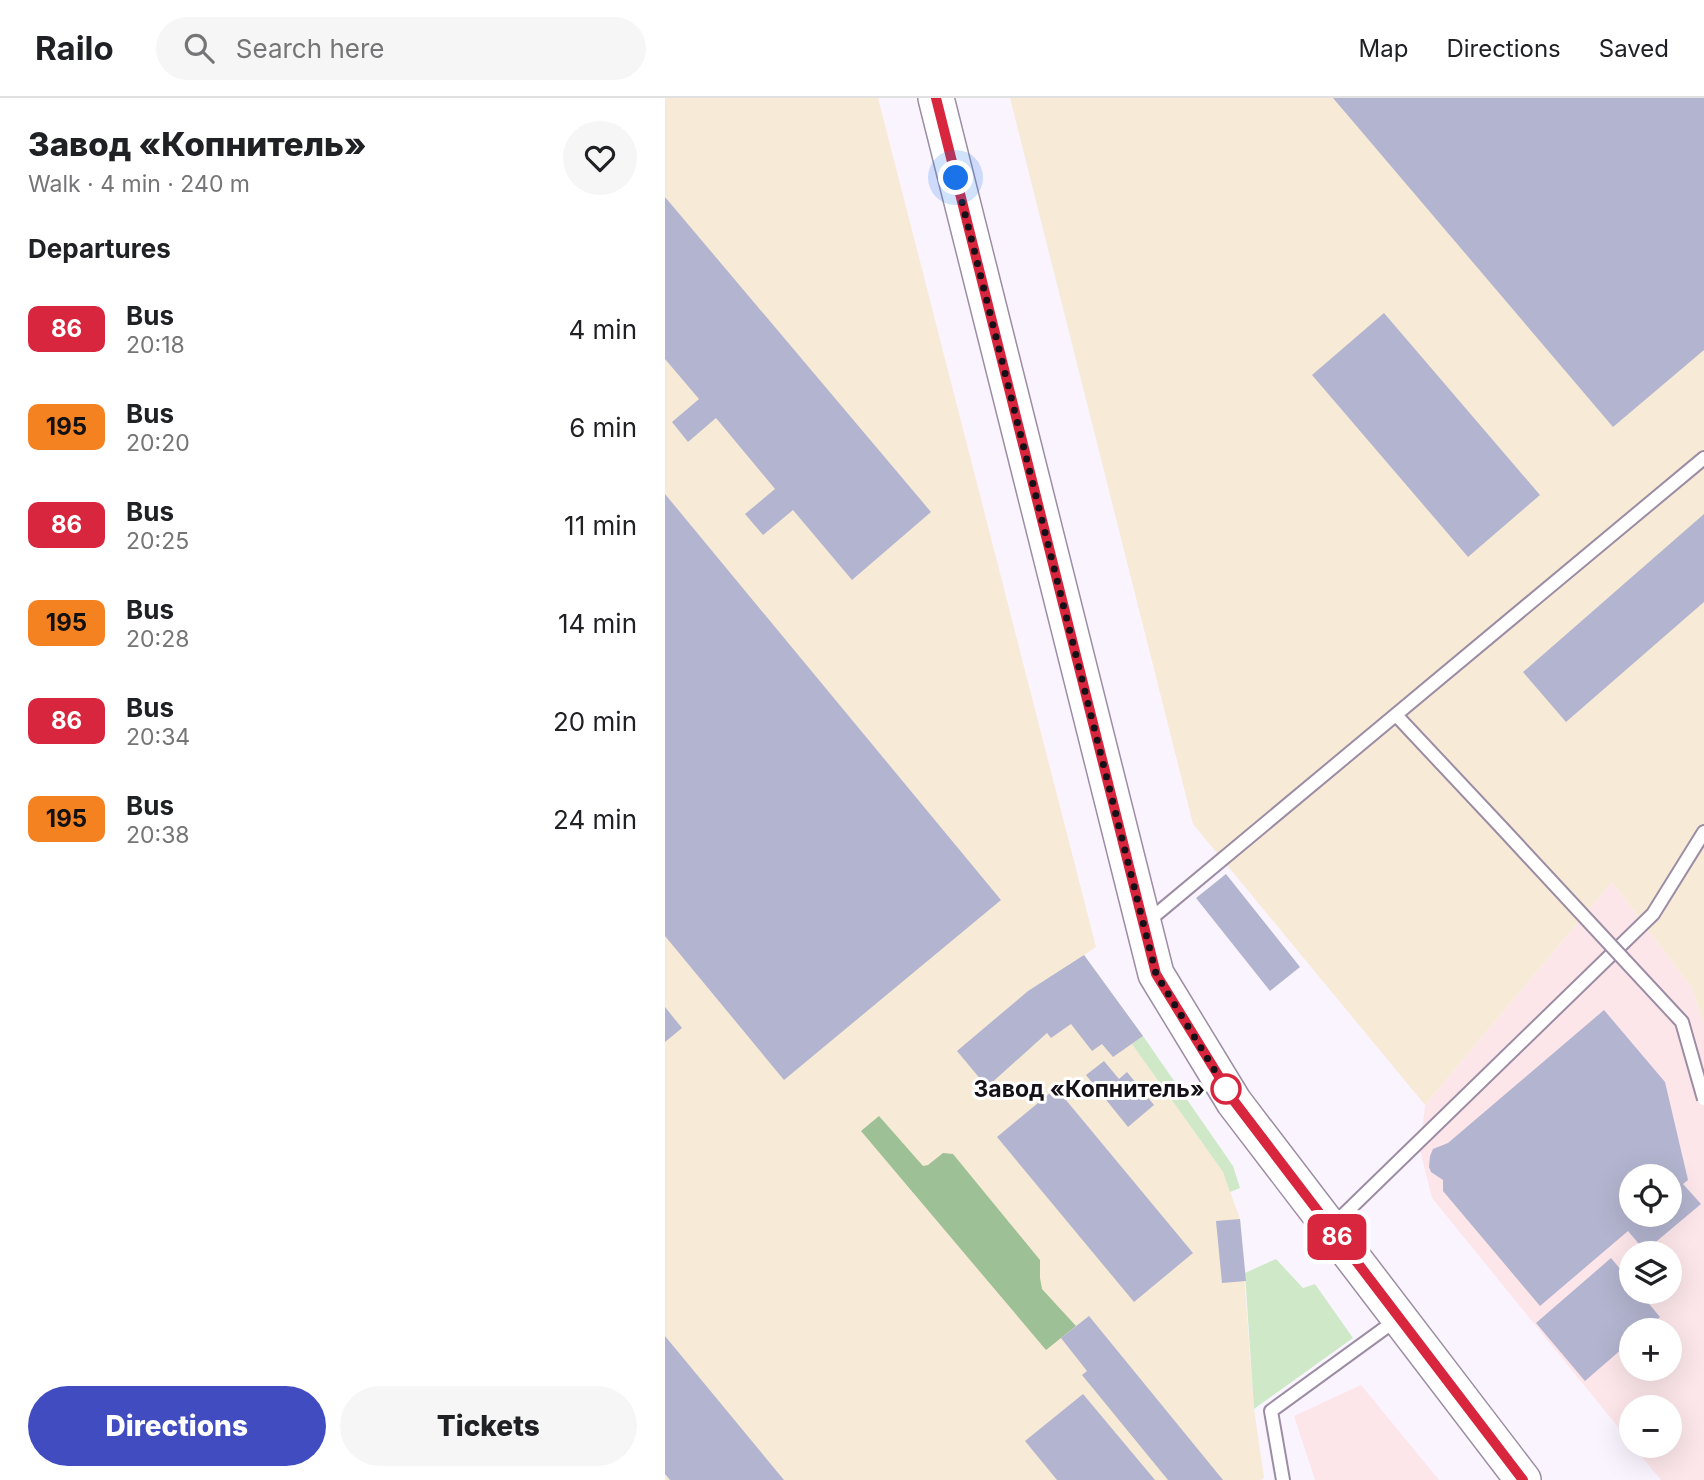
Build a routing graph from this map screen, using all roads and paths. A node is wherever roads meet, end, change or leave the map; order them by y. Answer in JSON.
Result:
{"nodes":[{"id":1,"x":936,"y":98,"type":"edge"},
{"id":2,"x":1704,"y":458,"type":"edge"},
{"id":3,"x":1396,"y":715,"type":"junction"},
{"id":4,"x":1704,"y":832,"type":"edge"},
{"id":5,"x":1144,"y":924,"type":"junction"},
{"id":6,"x":1704,"y":1099,"type":"edge"},
{"id":7,"x":1331,"y":1228,"type":"junction"},
{"id":8,"x":1399,"y":1318,"type":"junction"},
{"id":9,"x":1283,"y":1480,"type":"edge"},
{"id":10,"x":1523,"y":1480,"type":"edge"}],
"edges":[{"from":1,"to":5,"type":"main road"},
{"from":2,"to":3,"type":"lane"},
{"from":3,"to":5,"type":"lane"},
{"from":3,"to":6,"type":"lane","bridge":true},
{"from":4,"to":7,"type":"lane"},
{"from":5,"to":7,"type":"main road"},
{"from":7,"to":8,"type":"main road"},
{"from":8,"to":9,"type":"lane"},
{"from":8,"to":10,"type":"main road"}]}
